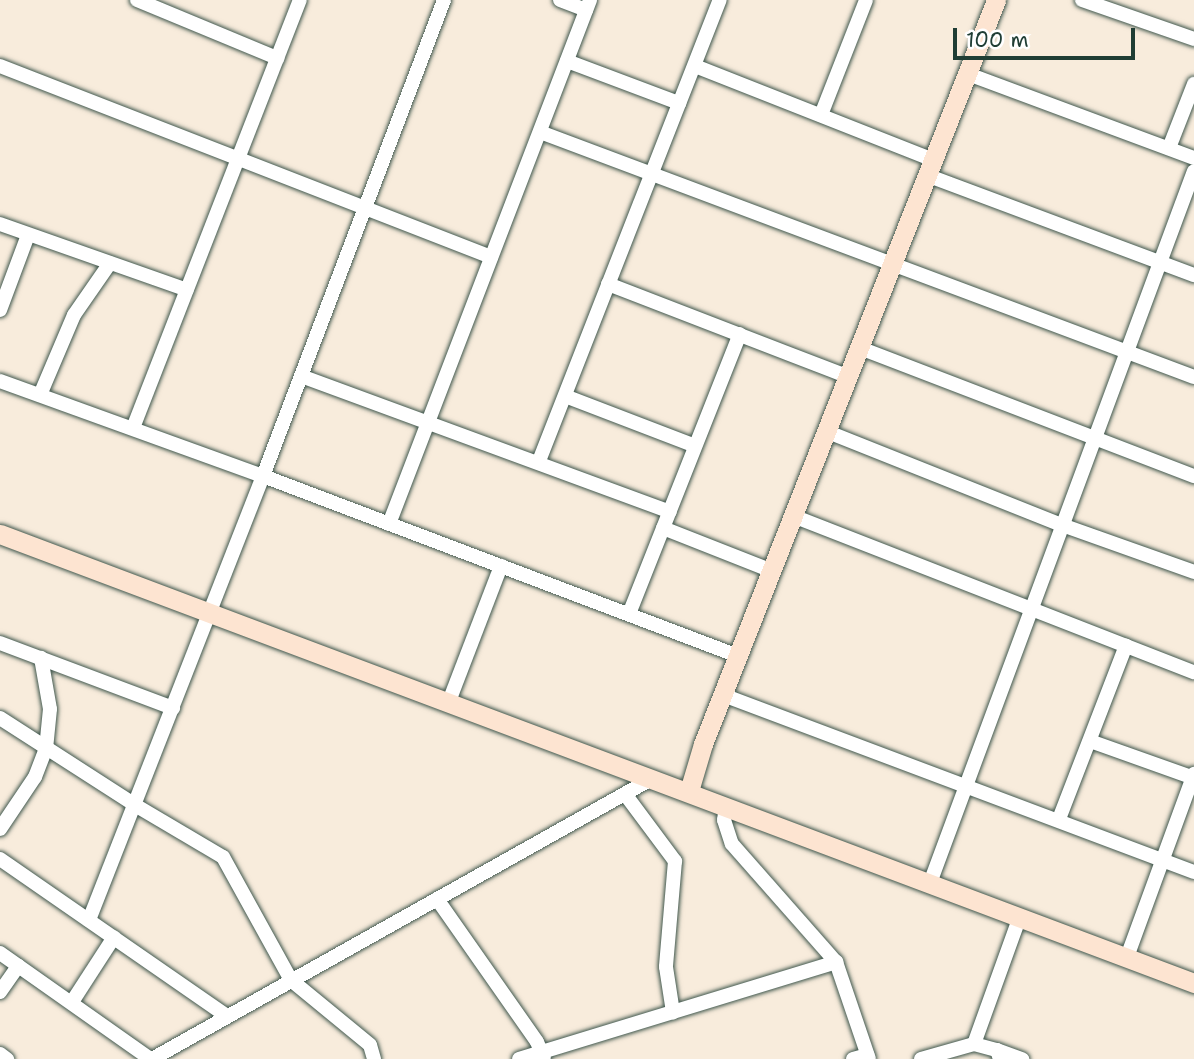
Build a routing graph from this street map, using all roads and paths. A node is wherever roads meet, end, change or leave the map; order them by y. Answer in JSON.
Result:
{"nodes":[{"id":1,"x":137,"y":0,"type":"edge"},
{"id":2,"x":300,"y":0,"type":"edge"},
{"id":3,"x":444,"y":0,"type":"edge"},
{"id":4,"x":560,"y":0,"type":"edge"},
{"id":5,"x":720,"y":0,"type":"edge"},
{"id":6,"x":866,"y":0,"type":"edge"},
{"id":7,"x":996,"y":0,"type":"edge"},
{"id":8,"x":1082,"y":0,"type":"edge"},
{"id":9,"x":588,"y":5,"type":"edge"},
{"id":10,"x":1194,"y":39,"type":"edge"},
{"id":11,"x":277,"y":58,"type":"junction"},
{"id":12,"x":567,"y":61,"type":"junction"},
{"id":13,"x":0,"y":66,"type":"edge"},
{"id":14,"x":695,"y":66,"type":"junction"},
{"id":15,"x":968,"y":74,"type":"junction"},
{"id":16,"x":1194,"y":84,"type":"edge"},
{"id":17,"x":679,"y":103,"type":"junction"},
{"id":18,"x":821,"y":115,"type":"junction"},
{"id":19,"x":540,"y":132,"type":"junction"},
{"id":20,"x":1169,"y":148,"type":"junction"},
{"id":21,"x":1194,"y":158,"type":"edge"},
{"id":22,"x":238,"y":159,"type":"junction"},
{"id":23,"x":932,"y":168,"type":"junction"},
{"id":24,"x":1194,"y":172,"type":"edge"},
{"id":25,"x":652,"y":173,"type":"junction"},
{"id":26,"x":364,"y":208,"type":"junction"},
{"id":27,"x":0,"y":224,"type":"edge"},
{"id":28,"x":28,"y":235,"type":"junction"},
{"id":29,"x":491,"y":257,"type":"junction"},
{"id":30,"x":1160,"y":262,"type":"junction"},
{"id":31,"x":110,"y":263,"type":"junction"},
{"id":32,"x":894,"y":266,"type":"junction"},
{"id":33,"x":1194,"y":275,"type":"edge"},
{"id":34,"x":608,"y":284,"type":"junction"},
{"id":35,"x":187,"y":289,"type":"junction"},
{"id":36,"x":0,"y":310,"type":"edge"},
{"id":37,"x":740,"y":334,"type":"junction"},
{"id":38,"x":860,"y":348,"type":"junction"},
{"id":39,"x":1125,"y":351,"type":"junction"},
{"id":40,"x":301,"y":376,"type":"junction"},
{"id":41,"x":849,"y":377,"type":"junction"},
{"id":42,"x":1194,"y":377,"type":"edge"},
{"id":43,"x":0,"y":381,"type":"edge"},
{"id":44,"x":40,"y":395,"type":"junction"},
{"id":45,"x":565,"y":396,"type":"junction"},
{"id":46,"x":427,"y":422,"type":"junction"},
{"id":47,"x":133,"y":428,"type":"junction"},
{"id":48,"x":828,"y":432,"type":"junction"},
{"id":49,"x":1093,"y":439,"type":"junction"},
{"id":50,"x":695,"y":446,"type":"junction"},
{"id":51,"x":539,"y":461,"type":"junction"},
{"id":52,"x":263,"y":476,"type":"junction"},
{"id":53,"x":1194,"y":476,"type":"edge"},
{"id":54,"x":670,"y":512,"type":"junction"},
{"id":55,"x":793,"y":516,"type":"junction"},
{"id":56,"x":389,"y":524,"type":"junction"},
{"id":57,"x":1062,"y":526,"type":"junction"},
{"id":58,"x":663,"y":528,"type":"junction"},
{"id":59,"x":0,"y":534,"type":"edge"},
{"id":60,"x":500,"y":566,"type":"junction"},
{"id":61,"x":772,"y":570,"type":"junction"},
{"id":62,"x":1194,"y":572,"type":"edge"},
{"id":63,"x":1032,"y":608,"type":"junction"},
{"id":64,"x":629,"y":614,"type":"junction"},
{"id":65,"x":209,"y":615,"type":"junction"},
{"id":66,"x":0,"y":643,"type":"edge"},
{"id":67,"x":1126,"y":645,"type":"junction"},
{"id":68,"x":738,"y":656,"type":"junction"},
{"id":69,"x":41,"y":658,"type":"junction"},
{"id":70,"x":1194,"y":671,"type":"edge"},
{"id":71,"x":723,"y":695,"type":"junction"},
{"id":72,"x":448,"y":704,"type":"junction"},
{"id":73,"x":173,"y":708,"type":"junction"},
{"id":74,"x":0,"y":718,"type":"edge"},
{"id":75,"x":1090,"y":741,"type":"junction"},
{"id":76,"x":46,"y":749,"type":"junction"},
{"id":77,"x":1194,"y":777,"type":"edge"},
{"id":78,"x":653,"y":778,"type":"junction"},
{"id":79,"x":967,"y":786,"type":"junction"},
{"id":80,"x":689,"y":791,"type":"junction"},
{"id":81,"x":625,"y":793,"type":"junction"},
{"id":82,"x":135,"y":805,"type":"junction"},
{"id":83,"x":726,"y":806,"type":"junction"},
{"id":84,"x":1059,"y":820,"type":"junction"},
{"id":85,"x":0,"y":829,"type":"edge"},
{"id":86,"x":0,"y":859,"type":"edge"},
{"id":87,"x":1163,"y":860,"type":"junction"},
{"id":88,"x":1194,"y":872,"type":"edge"},
{"id":89,"x":930,"y":883,"type":"junction"},
{"id":90,"x":437,"y":900,"type":"junction"},
{"id":91,"x":1019,"y":919,"type":"junction"},
{"id":92,"x":89,"y":920,"type":"junction"},
{"id":93,"x":114,"y":937,"type":"junction"},
{"id":94,"x":0,"y":953,"type":"edge"},
{"id":95,"x":1127,"y":957,"type":"junction"},
{"id":96,"x":836,"y":962,"type":"junction"},
{"id":97,"x":18,"y":966,"type":"junction"},
{"id":98,"x":291,"y":980,"type":"junction"},
{"id":99,"x":1194,"y":983,"type":"edge"},
{"id":100,"x":0,"y":992,"type":"edge"},
{"id":101,"x":72,"y":1002,"type":"junction"},
{"id":102,"x":673,"y":1012,"type":"junction"},
{"id":103,"x":227,"y":1016,"type":"junction"},
{"id":104,"x":974,"y":1044,"type":"junction"},
{"id":105,"x":0,"y":1054,"type":"edge"},
{"id":106,"x":999,"y":1054,"type":"edge"},
{"id":107,"x":543,"y":1055,"type":"edge"},
{"id":108,"x":863,"y":1058,"type":"edge"},
{"id":109,"x":7,"y":1059,"type":"edge"},
{"id":110,"x":151,"y":1059,"type":"edge"},
{"id":111,"x":374,"y":1059,"type":"edge"},
{"id":112,"x":519,"y":1059,"type":"edge"},
{"id":113,"x":921,"y":1059,"type":"edge"},
{"id":114,"x":1022,"y":1059,"type":"edge"}],
"edges":[{"from":1,"to":11,"type":"street"},
{"from":2,"to":11,"type":"street"},
{"from":3,"to":26,"type":"street"},
{"from":4,"to":9,"type":"street"},
{"from":5,"to":14,"type":"street"},
{"from":6,"to":18,"type":"street"},
{"from":7,"to":15,"type":"street"},
{"from":8,"to":10,"type":"street"},
{"from":9,"to":12,"type":"street"},
{"from":11,"to":22,"type":"street"},
{"from":12,"to":17,"type":"street"},
{"from":12,"to":19,"type":"street"},
{"from":13,"to":22,"type":"street"},
{"from":14,"to":17,"type":"street"},
{"from":14,"to":18,"type":"street"},
{"from":15,"to":20,"type":"street"},
{"from":15,"to":23,"type":"street"},
{"from":16,"to":20,"type":"street"},
{"from":17,"to":25,"type":"street"},
{"from":18,"to":23,"type":"street"},
{"from":19,"to":25,"type":"street"},
{"from":19,"to":29,"type":"street"},
{"from":20,"to":21,"type":"street"},
{"from":22,"to":26,"type":"street"},
{"from":22,"to":35,"type":"street"},
{"from":23,"to":30,"type":"street"},
{"from":23,"to":32,"type":"street"},
{"from":24,"to":30,"type":"street"},
{"from":25,"to":32,"type":"street"},
{"from":25,"to":34,"type":"street"},
{"from":26,"to":29,"type":"street"},
{"from":26,"to":40,"type":"street"},
{"from":27,"to":28,"type":"street"},
{"from":28,"to":31,"type":"street"},
{"from":28,"to":36,"type":"street"},
{"from":29,"to":46,"type":"street"},
{"from":30,"to":33,"type":"street"},
{"from":30,"to":39,"type":"street"},
{"from":31,"to":35,"type":"street"},
{"from":31,"to":44,"type":"street"},
{"from":32,"to":38,"type":"street"},
{"from":32,"to":39,"type":"street"},
{"from":34,"to":37,"type":"street"},
{"from":34,"to":45,"type":"street"},
{"from":35,"to":47,"type":"street"},
{"from":37,"to":41,"type":"street"},
{"from":37,"to":50,"type":"street"},
{"from":38,"to":41,"type":"street"},
{"from":38,"to":49,"type":"street"},
{"from":39,"to":42,"type":"street"},
{"from":39,"to":49,"type":"street"},
{"from":40,"to":46,"type":"street"},
{"from":40,"to":52,"type":"street"},
{"from":41,"to":48,"type":"street"},
{"from":43,"to":44,"type":"street"},
{"from":44,"to":47,"type":"street"},
{"from":45,"to":50,"type":"street"},
{"from":45,"to":51,"type":"street"},
{"from":46,"to":51,"type":"street"},
{"from":46,"to":56,"type":"street"},
{"from":47,"to":52,"type":"street"},
{"from":48,"to":55,"type":"street"},
{"from":48,"to":57,"type":"street"},
{"from":49,"to":53,"type":"street"},
{"from":49,"to":57,"type":"street"},
{"from":50,"to":54,"type":"street"},
{"from":51,"to":54,"type":"street"},
{"from":52,"to":56,"type":"street"},
{"from":52,"to":65,"type":"street"},
{"from":54,"to":58,"type":"street"},
{"from":55,"to":61,"type":"street"},
{"from":55,"to":63,"type":"street"},
{"from":56,"to":60,"type":"street"},
{"from":57,"to":62,"type":"street"},
{"from":57,"to":63,"type":"street"},
{"from":58,"to":61,"type":"street"},
{"from":58,"to":64,"type":"street"},
{"from":59,"to":65,"type":"street"},
{"from":60,"to":64,"type":"street"},
{"from":60,"to":72,"type":"street"},
{"from":61,"to":68,"type":"street"},
{"from":63,"to":67,"type":"street"},
{"from":63,"to":79,"type":"street"},
{"from":64,"to":68,"type":"street"},
{"from":65,"to":72,"type":"street"},
{"from":65,"to":73,"type":"street"},
{"from":66,"to":69,"type":"street"},
{"from":67,"to":70,"type":"street"},
{"from":67,"to":75,"type":"street"},
{"from":68,"to":71,"type":"street"},
{"from":69,"to":73,"type":"street"},
{"from":69,"to":76,"type":"street"},
{"from":71,"to":79,"type":"street"},
{"from":71,"to":80,"type":"street"},
{"from":72,"to":78,"type":"street"},
{"from":73,"to":82,"type":"street"},
{"from":74,"to":76,"type":"street"},
{"from":75,"to":77,"type":"street"},
{"from":75,"to":84,"type":"street"},
{"from":76,"to":82,"type":"street"},
{"from":76,"to":85,"type":"street"},
{"from":77,"to":87,"type":"street"},
{"from":78,"to":80,"type":"street"},
{"from":78,"to":81,"type":"street"},
{"from":79,"to":84,"type":"street"},
{"from":79,"to":89,"type":"street"},
{"from":80,"to":83,"type":"street"},
{"from":81,"to":90,"type":"street"},
{"from":81,"to":102,"type":"street"},
{"from":82,"to":92,"type":"street"},
{"from":82,"to":98,"type":"street"},
{"from":83,"to":89,"type":"street"},
{"from":83,"to":96,"type":"street"},
{"from":84,"to":87,"type":"street"},
{"from":86,"to":92,"type":"street"},
{"from":87,"to":88,"type":"street"},
{"from":87,"to":95,"type":"street"},
{"from":89,"to":91,"type":"street"},
{"from":90,"to":98,"type":"street"},
{"from":90,"to":107,"type":"street"},
{"from":91,"to":95,"type":"street"},
{"from":91,"to":104,"type":"street"},
{"from":92,"to":93,"type":"street"},
{"from":93,"to":101,"type":"street"},
{"from":93,"to":103,"type":"street"},
{"from":94,"to":97,"type":"street"},
{"from":95,"to":99,"type":"street"},
{"from":96,"to":102,"type":"street"},
{"from":96,"to":108,"type":"street"},
{"from":97,"to":100,"type":"street"},
{"from":97,"to":101,"type":"street"},
{"from":98,"to":103,"type":"street"},
{"from":98,"to":111,"type":"street"},
{"from":101,"to":110,"type":"street"},
{"from":102,"to":107,"type":"street"},
{"from":103,"to":110,"type":"street"},
{"from":104,"to":106,"type":"street"},
{"from":104,"to":113,"type":"street"},
{"from":105,"to":109,"type":"street"},
{"from":106,"to":114,"type":"street"},
{"from":107,"to":112,"type":"street"}]}
